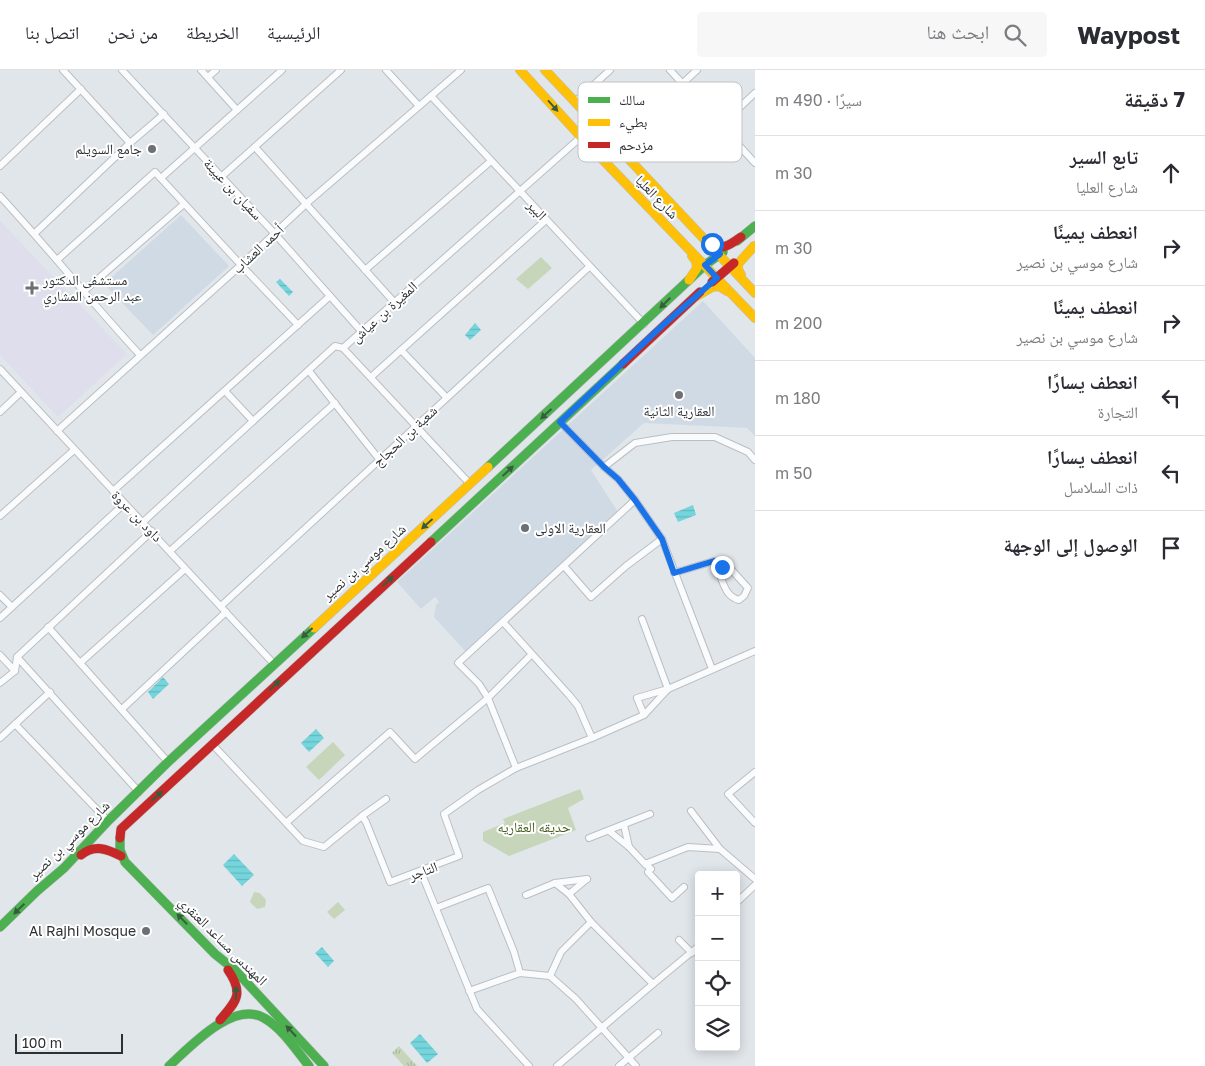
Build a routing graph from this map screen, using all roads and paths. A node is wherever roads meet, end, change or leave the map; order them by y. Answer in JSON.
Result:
{"nodes":[{"id":1,"x":63,"y":70,"type":"edge"},
{"id":2,"x":122,"y":70,"type":"edge"},
{"id":3,"x":201,"y":70,"type":"edge"},
{"id":4,"x":216,"y":70,"type":"edge"},
{"id":5,"x":282,"y":70,"type":"edge"},
{"id":6,"x":342,"y":70,"type":"edge"},
{"id":7,"x":386,"y":70,"type":"edge"},
{"id":8,"x":461,"y":70,"type":"edge"},
{"id":9,"x":520,"y":70,"type":"edge"},
{"id":10,"x":545,"y":70,"type":"edge"},
{"id":11,"x":610,"y":70,"type":"edge"},
{"id":12,"x":670,"y":70,"type":"edge"},
{"id":13,"x":697,"y":70,"type":"edge"},
{"id":14,"x":208,"y":77,"type":"junction"},
{"id":15,"x":597,"y":82,"type":"edge"},
{"id":16,"x":681,"y":82,"type":"edge"},
{"id":17,"x":685,"y":82,"type":"edge"},
{"id":18,"x":81,"y":89,"type":"junction"},
{"id":19,"x":755,"y":93,"type":"edge"},
{"id":20,"x":431,"y":96,"type":"junction"},
{"id":21,"x":578,"y":99,"type":"edge"},
{"id":22,"x":575,"y":102,"type":"junction"},
{"id":23,"x":578,"y":105,"type":"edge"},
{"id":24,"x":742,"y":105,"type":"edge"},
{"id":25,"x":419,"y":106,"type":"junction"},
{"id":26,"x":237,"y":110,"type":"junction"},
{"id":27,"x":164,"y":114,"type":"junction"},
{"id":28,"x":578,"y":134,"type":"edge"},
{"id":29,"x":578,"y":140,"type":"edge"},
{"id":30,"x":130,"y":144,"type":"junction"},
{"id":31,"x":255,"y":147,"type":"junction"},
{"id":32,"x":742,"y":148,"type":"edge"},
{"id":33,"x":195,"y":149,"type":"junction"},
{"id":34,"x":491,"y":161,"type":"junction"},
{"id":35,"x":605,"y":162,"type":"edge"},
{"id":36,"x":632,"y":162,"type":"edge"},
{"id":37,"x":755,"y":163,"type":"edge"},
{"id":38,"x":0,"y":166,"type":"edge"},
{"id":39,"x":221,"y":177,"type":"junction"},
{"id":40,"x":161,"y":178,"type":"junction"},
{"id":41,"x":519,"y":191,"type":"junction"},
{"id":42,"x":0,"y":196,"type":"edge"},
{"id":43,"x":307,"y":203,"type":"junction"},
{"id":44,"x":184,"y":204,"type":"junction"},
{"id":45,"x":546,"y":220,"type":"junction"},
{"id":46,"x":755,"y":226,"type":"edge"},
{"id":47,"x":35,"y":233,"type":"junction"},
{"id":48,"x":275,"y":234,"type":"junction"},
{"id":49,"x":741,"y":237,"type":"junction"},
{"id":50,"x":705,"y":239,"type":"junction"},
{"id":51,"x":754,"y":245,"type":"edge"},
{"id":52,"x":687,"y":248,"type":"junction"},
{"id":53,"x":720,"y":254,"type":"junction"},
{"id":54,"x":57,"y":260,"type":"junction"},
{"id":55,"x":241,"y":265,"type":"junction"},
{"id":56,"x":705,"y":265,"type":"junction"},
{"id":57,"x":731,"y":266,"type":"junction"},
{"id":58,"x":589,"y":267,"type":"junction"},
{"id":59,"x":365,"y":270,"type":"junction"},
{"id":60,"x":691,"y":278,"type":"junction"},
{"id":61,"x":717,"y":278,"type":"junction"},
{"id":62,"x":746,"y":284,"type":"junction"},
{"id":63,"x":706,"y":288,"type":"junction"},
{"id":64,"x":729,"y":291,"type":"junction"},
{"id":65,"x":83,"y":292,"type":"junction"},
{"id":66,"x":755,"y":293,"type":"edge"},
{"id":67,"x":330,"y":296,"type":"junction"},
{"id":68,"x":695,"y":297,"type":"junction"},
{"id":69,"x":739,"y":301,"type":"junction"},
{"id":70,"x":394,"y":302,"type":"junction"},
{"id":71,"x":755,"y":318,"type":"edge"},
{"id":72,"x":298,"y":324,"type":"junction"},
{"id":73,"x":644,"y":324,"type":"junction"},
{"id":74,"x":362,"y":332,"type":"junction"},
{"id":75,"x":343,"y":348,"type":"junction"},
{"id":76,"x":401,"y":350,"type":"junction"},
{"id":77,"x":140,"y":355,"type":"junction"},
{"id":78,"x":0,"y":369,"type":"edge"},
{"id":79,"x":309,"y":371,"type":"junction"},
{"id":80,"x":371,"y":377,"type":"junction"},
{"id":81,"x":225,"y":391,"type":"junction"},
{"id":82,"x":21,"y":392,"type":"junction"},
{"id":83,"x":446,"y":397,"type":"junction"},
{"id":84,"x":335,"y":403,"type":"junction"},
{"id":85,"x":0,"y":412,"type":"edge"},
{"id":86,"x":253,"y":421,"type":"junction"},
{"id":87,"x":560,"y":422,"type":"junction"},
{"id":88,"x":416,"y":426,"type":"junction"},
{"id":89,"x":57,"y":431,"type":"junction"},
{"id":90,"x":74,"y":450,"type":"junction"},
{"id":91,"x":379,"y":459,"type":"junction"},
{"id":92,"x":755,"y":460,"type":"edge"},
{"id":93,"x":604,"y":467,"type":"junction"},
{"id":94,"x":470,"y":484,"type":"junction"},
{"id":95,"x":113,"y":491,"type":"junction"},
{"id":96,"x":635,"y":500,"type":"junction"},
{"id":97,"x":124,"y":504,"type":"junction"},
{"id":98,"x":0,"y":516,"type":"edge"},
{"id":99,"x":143,"y":522,"type":"junction"},
{"id":100,"x":152,"y":531,"type":"junction"},
{"id":101,"x":662,"y":539,"type":"junction"},
{"id":102,"x":170,"y":551,"type":"junction"},
{"id":103,"x":564,"y":566,"type":"junction"},
{"id":104,"x":722,"y":567,"type":"junction"},
{"id":105,"x":185,"y":569,"type":"junction"},
{"id":106,"x":674,"y":573,"type":"junction"},
{"id":107,"x":0,"y":595,"type":"edge"},
{"id":108,"x":221,"y":606,"type":"junction"},
{"id":109,"x":12,"y":607,"type":"junction"},
{"id":110,"x":226,"y":612,"type":"junction"},
{"id":111,"x":0,"y":618,"type":"edge"},
{"id":112,"x":642,"y":619,"type":"dead end"},
{"id":113,"x":502,"y":622,"type":"junction"},
{"id":114,"x":48,"y":627,"type":"junction"},
{"id":115,"x":755,"y":651,"type":"edge"},
{"id":116,"x":0,"y":655,"type":"edge"},
{"id":117,"x":531,"y":655,"type":"junction"},
{"id":118,"x":17,"y":657,"type":"junction"},
{"id":119,"x":80,"y":663,"type":"junction"},
{"id":120,"x":274,"y":664,"type":"junction"},
{"id":121,"x":712,"y":670,"type":"junction"},
{"id":122,"x":15,"y":671,"type":"junction"},
{"id":123,"x":0,"y":683,"type":"edge"},
{"id":124,"x":668,"y":688,"type":"junction"},
{"id":125,"x":50,"y":692,"type":"junction"},
{"id":126,"x":488,"y":698,"type":"junction"},
{"id":127,"x":122,"y":709,"type":"junction"},
{"id":128,"x":644,"y":715,"type":"junction"},
{"id":129,"x":15,"y":724,"type":"junction"},
{"id":130,"x":0,"y":738,"type":"edge"},
{"id":131,"x":592,"y":738,"type":"junction"},
{"id":132,"x":213,"y":745,"type":"junction"},
{"id":133,"x":168,"y":762,"type":"junction"},
{"id":134,"x":516,"y":768,"type":"junction"},
{"id":135,"x":755,"y":772,"type":"edge"},
{"id":136,"x":139,"y":792,"type":"junction"},
{"id":137,"x":386,"y":799,"type":"dead end"},
{"id":138,"x":691,"y":810,"type":"dead end"},
{"id":139,"x":650,"y":814,"type":"dead end"},
{"id":140,"x":362,"y":816,"type":"junction"},
{"id":141,"x":108,"y":820,"type":"junction"},
{"id":142,"x":286,"y":822,"type":"junction"},
{"id":143,"x":755,"y":823,"type":"edge"},
{"id":144,"x":624,"y":825,"type":"junction"},
{"id":145,"x":609,"y":831,"type":"junction"},
{"id":146,"x":589,"y":838,"type":"dead end"},
{"id":147,"x":629,"y":847,"type":"junction"},
{"id":148,"x":720,"y":849,"type":"junction"},
{"id":149,"x":121,"y":856,"type":"junction"},
{"id":150,"x":652,"y":861,"type":"junction"},
{"id":151,"x":644,"y":864,"type":"junction"},
{"id":152,"x":64,"y":868,"type":"junction"},
{"id":153,"x":651,"y":869,"type":"junction"},
{"id":154,"x":421,"y":872,"type":"junction"},
{"id":155,"x":755,"y":879,"type":"edge"},
{"id":156,"x":555,"y":883,"type":"junction"},
{"id":157,"x":755,"y":885,"type":"edge"},
{"id":158,"x":684,"y":887,"type":"dead end"},
{"id":159,"x":569,"y":894,"type":"junction"},
{"id":160,"x":526,"y":895,"type":"dead end"},
{"id":161,"x":740,"y":899,"type":"edge"},
{"id":162,"x":436,"y":908,"type":"junction"},
{"id":163,"x":591,"y":922,"type":"junction"},
{"id":164,"x":0,"y":927,"type":"edge"},
{"id":165,"x":679,"y":940,"type":"dead end"},
{"id":166,"x":695,"y":950,"type":"edge"},
{"id":167,"x":692,"y":953,"type":"junction"},
{"id":168,"x":216,"y":954,"type":"junction"},
{"id":169,"x":520,"y":973,"type":"junction"},
{"id":170,"x":550,"y":976,"type":"junction"},
{"id":171,"x":653,"y":984,"type":"junction"},
{"id":172,"x":469,"y":991,"type":"junction"},
{"id":173,"x":601,"y":1028,"type":"junction"},
{"id":174,"x":212,"y":1029,"type":"junction"},
{"id":175,"x":658,"y":1033,"type":"dead end"},
{"id":176,"x":628,"y":1058,"type":"junction"},
{"id":177,"x":169,"y":1066,"type":"edge"},
{"id":178,"x":309,"y":1066,"type":"edge"},
{"id":179,"x":324,"y":1066,"type":"edge"},
{"id":180,"x":529,"y":1066,"type":"edge"},
{"id":181,"x":557,"y":1066,"type":"edge"},
{"id":182,"x":619,"y":1066,"type":"edge"},
{"id":183,"x":636,"y":1066,"type":"edge"}],
"edges":[{"from":1,"to":18,"type":"street"},
{"from":2,"to":27,"type":"street","name":"سفيان بن عيينة"},
{"from":3,"to":14,"type":"street"},
{"from":4,"to":14,"type":"street"},
{"from":5,"to":26,"type":"street"},
{"from":6,"to":31,"type":"street"},
{"from":7,"to":25,"type":"street"},
{"from":8,"to":20,"type":"street","name":"أحمد العشاب"},
{"from":9,"to":28,"type":"street","name":"شارع العليا","one_way":true},
{"from":10,"to":22,"type":"street","name":"شارع العليا"},
{"from":11,"to":15,"type":"street"},
{"from":12,"to":16,"type":"street"},
{"from":13,"to":17,"type":"street"},
{"from":14,"to":26,"type":"street"},
{"from":18,"to":30,"type":"street"},
{"from":18,"to":38,"type":"street"},
{"from":19,"to":24,"type":"street"},
{"from":20,"to":25,"type":"street","name":"أحمد العشاب"},
{"from":20,"to":34,"type":"street","name":"البير"},
{"from":21,"to":22,"type":"street"},
{"from":22,"to":23,"type":"street","name":"شارع العليا"},
{"from":25,"to":43,"type":"street","name":"أحمد العشاب"},
{"from":26,"to":33,"type":"street"},
{"from":27,"to":30,"type":"street"},
{"from":27,"to":33,"type":"street","name":"سفيان بن عيينة"},
{"from":29,"to":41,"type":"street","name":"المغيرة بن عياش"},
{"from":30,"to":47,"type":"street"},
{"from":31,"to":39,"type":"street"},
{"from":31,"to":43,"type":"street"},
{"from":32,"to":37,"type":"street"},
{"from":33,"to":39,"type":"street","name":"سفيان بن عيينة"},
{"from":33,"to":40,"type":"street"},
{"from":34,"to":41,"type":"street","name":"البير"},
{"from":34,"to":59,"type":"street"},
{"from":35,"to":52,"type":"street","name":"شارع العليا"},
{"from":36,"to":50,"type":"street","name":"شارع العليا"},
{"from":39,"to":48,"type":"street","name":"سفيان بن عيينة"},
{"from":40,"to":44,"type":"street"},
{"from":40,"to":54,"type":"street"},
{"from":41,"to":45,"type":"street","name":"البير"},
{"from":41,"to":70,"type":"street","name":"المغيرة بن عياش"},
{"from":42,"to":47,"type":"street"},
{"from":43,"to":48,"type":"street","name":"أحمد العشاب"},
{"from":43,"to":59,"type":"street"},
{"from":44,"to":55,"type":"street"},
{"from":44,"to":65,"type":"street"},
{"from":45,"to":58,"type":"street","name":"البير"},
{"from":45,"to":76,"type":"street"},
{"from":46,"to":49,"type":"street","name":"شارع موسي بن نصير"},
{"from":47,"to":54,"type":"street"},
{"from":48,"to":55,"type":"street","name":"أحمد العشاب"},
{"from":48,"to":67,"type":"street","name":"سفيان بن عيينة"},
{"from":49,"to":50,"type":"street"},
{"from":49,"to":53,"type":"street","name":"شارع موسي بن نصير"},
{"from":50,"to":53,"type":"street","name":"شارع العليا"},
{"from":51,"to":57,"type":"street","name":"شارع موسي بن نصير"},
{"from":51,"to":62,"type":"street"},
{"from":52,"to":56,"type":"street","name":"شارع العليا"},
{"from":52,"to":60,"type":"street"},
{"from":53,"to":56,"type":"street","name":"شارع موسي بن نصير"},
{"from":53,"to":57,"type":"street","name":"شارع العليا"},
{"from":54,"to":65,"type":"street"},
{"from":55,"to":72,"type":"street"},
{"from":55,"to":77,"type":"street","name":"أحمد العشاب"},
{"from":56,"to":60,"type":"street","name":"شارع موسي بن نصير"},
{"from":56,"to":61,"type":"street","name":"شارع العليا"},
{"from":57,"to":61,"type":"street","name":"شارع موسي بن نصير"},
{"from":57,"to":62,"type":"street","name":"شارع العليا"},
{"from":58,"to":73,"type":"street","name":"البير"},
{"from":58,"to":83,"type":"street","name":"شعبة بن الحجاج"},
{"from":59,"to":70,"type":"street"},
{"from":60,"to":63,"type":"street"},
{"from":60,"to":73,"type":"street","name":"شارع موسي بن نصير","one_way":true},
{"from":61,"to":63,"type":"street","name":"شارع موسي بن نصير"},
{"from":61,"to":64,"type":"street","name":"شارع العليا"},
{"from":62,"to":64,"type":"street"},
{"from":62,"to":66,"type":"street","name":"شارع العليا"},
{"from":63,"to":68,"type":"street","name":"شارع موسي بن نصير"},
{"from":64,"to":69,"type":"street","name":"شارع العليا"},
{"from":65,"to":77,"type":"street"},
{"from":67,"to":72,"type":"street"},
{"from":67,"to":74,"type":"street","name":"سفيان بن عيينة"},
{"from":68,"to":69,"type":"street"},
{"from":68,"to":87,"type":"street","name":"شارع موسي بن نصير"},
{"from":69,"to":71,"type":"street","name":"شارع العليا"},
{"from":70,"to":74,"type":"street","name":"المغيرة بن عياش"},
{"from":72,"to":81,"type":"street"},
{"from":73,"to":94,"type":"street","name":"شارع موسي بن نصير","one_way":true},
{"from":74,"to":75,"type":"street","name":"المغيرة بن عياش"},
{"from":75,"to":79,"type":"street","name":"المغيرة بن عياش"},
{"from":75,"to":80,"type":"street"},
{"from":76,"to":80,"type":"street"},
{"from":76,"to":83,"type":"street"},
{"from":77,"to":89,"type":"street","name":"أحمد العشاب"},
{"from":78,"to":82,"type":"street","name":"داود بن عروة"},
{"from":79,"to":84,"type":"street"},
{"from":79,"to":86,"type":"street","name":"المغيرة بن عياش"},
{"from":80,"to":88,"type":"street"},
{"from":81,"to":86,"type":"street"},
{"from":81,"to":95,"type":"street"},
{"from":82,"to":85,"type":"street"},
{"from":82,"to":89,"type":"street","name":"داود بن عروة"},
{"from":83,"to":88,"type":"street","name":"شعبة بن الحجاج"},
{"from":84,"to":91,"type":"street"},
{"from":84,"to":102,"type":"street"},
{"from":86,"to":99,"type":"street","name":"المغيرة بن عياش"},
{"from":87,"to":93,"type":"street"},
{"from":132,"to":87,"type":"street","name":"شارع موسي بن نصير","one_way":true},
{"from":88,"to":91,"type":"street","name":"شعبة بن الحجاج"},
{"from":88,"to":94,"type":"street"},
{"from":89,"to":90,"type":"street","name":"داود بن عروة"},
{"from":90,"to":95,"type":"street","name":"داود بن عروة"},
{"from":90,"to":98,"type":"street"},
{"from":91,"to":108,"type":"street","name":"شعبة بن الحجاج"},
{"from":92,"to":93,"type":"street"},
{"from":93,"to":96,"type":"street"},
{"from":94,"to":120,"type":"street","name":"شارع موسي بن نصير","one_way":true},
{"from":95,"to":97,"type":"street","name":"داود بن عروة"},
{"from":96,"to":101,"type":"street"},
{"from":96,"to":103,"type":"street"},
{"from":97,"to":99,"type":"street","name":"داود بن عروة"},
{"from":97,"to":109,"type":"street"},
{"from":99,"to":100,"type":"street","name":"داود بن عروة"},
{"from":100,"to":102,"type":"street","name":"داود بن عروة"},
{"from":100,"to":114,"type":"street"},
{"from":101,"to":103,"type":"street"},
{"from":101,"to":106,"type":"street"},
{"from":102,"to":105,"type":"street","name":"داود بن عروة"},
{"from":103,"to":113,"type":"street"},
{"from":104,"to":104,"type":"street"},
{"from":104,"to":106,"type":"street"},
{"from":105,"to":108,"type":"street","name":"داود بن عروة"},
{"from":105,"to":119,"type":"street"},
{"from":106,"to":121,"type":"street"},
{"from":107,"to":109,"type":"street"},
{"from":108,"to":110,"type":"street","name":"داود بن عروة"},
{"from":109,"to":111,"type":"street"},
{"from":110,"to":120,"type":"street","name":"داود بن عروة"},
{"from":110,"to":127,"type":"street"},
{"from":112,"to":124,"type":"street"},
{"from":113,"to":117,"type":"street"},
{"from":113,"to":126,"type":"street"},
{"from":114,"to":118,"type":"street"},
{"from":114,"to":119,"type":"street"},
{"from":115,"to":121,"type":"street","name":"التاجر"},
{"from":116,"to":122,"type":"street"},
{"from":117,"to":126,"type":"street"},
{"from":117,"to":131,"type":"street"},
{"from":118,"to":122,"type":"street"},
{"from":118,"to":125,"type":"street"},
{"from":119,"to":127,"type":"street"},
{"from":120,"to":133,"type":"street","name":"شارع موسي بن نصير"},
{"from":121,"to":124,"type":"street","name":"التاجر"},
{"from":122,"to":123,"type":"street"},
{"from":124,"to":128,"type":"street","name":"التاجر"},
{"from":124,"to":128,"type":"street","name":"التاجر"},
{"from":125,"to":129,"type":"street"},
{"from":125,"to":136,"type":"street"},
{"from":126,"to":134,"type":"street"},
{"from":126,"to":142,"type":"street"},
{"from":127,"to":133,"type":"street"},
{"from":128,"to":131,"type":"street","name":"التاجر"},
{"from":129,"to":130,"type":"street"},
{"from":129,"to":141,"type":"street"},
{"from":131,"to":134,"type":"street","name":"التاجر"},
{"from":132,"to":142,"type":"street"},
{"from":149,"to":132,"type":"street","name":"شارع موسي بن نصير","one_way":true},
{"from":133,"to":136,"type":"street","name":"شارع موسي بن نصير"},
{"from":134,"to":154,"type":"street","name":"التاجر"},
{"from":135,"to":143,"type":"street"},
{"from":136,"to":141,"type":"street","name":"شارع موسي بن نصير"},
{"from":137,"to":140,"type":"street"},
{"from":138,"to":148,"type":"street"},
{"from":139,"to":144,"type":"street"},
{"from":140,"to":142,"type":"street"},
{"from":140,"to":154,"type":"street","name":"التاجر"},
{"from":141,"to":152,"type":"street","name":"شارع موسي بن نصير"},
{"from":144,"to":145,"type":"street"},
{"from":144,"to":147,"type":"street"},
{"from":145,"to":146,"type":"street"},
{"from":145,"to":147,"type":"street"},
{"from":147,"to":151,"type":"street"},
{"from":148,"to":150,"type":"street"},
{"from":148,"to":155,"type":"street"},
{"from":149,"to":152,"type":"street"},
{"from":168,"to":149,"type":"street","name":"المهندس مساعد العنقري","one_way":true},
{"from":150,"to":151,"type":"street"},
{"from":150,"to":153,"type":"street"},
{"from":151,"to":153,"type":"street"},
{"from":152,"to":164,"type":"street","name":"شارع موسي بن نصير","one_way":true},
{"from":153,"to":158,"type":"street"},
{"from":154,"to":162,"type":"street"},
{"from":156,"to":159,"type":"street"},
{"from":156,"to":159,"type":"street"},
{"from":156,"to":160,"type":"street"},
{"from":157,"to":161,"type":"street"},
{"from":159,"to":163,"type":"street"},
{"from":162,"to":169,"type":"street"},
{"from":162,"to":172,"type":"street"},
{"from":163,"to":170,"type":"street"},
{"from":163,"to":171,"type":"street"},
{"from":165,"to":167,"type":"street"},
{"from":166,"to":167,"type":"street"},
{"from":167,"to":171,"type":"street"},
{"from":174,"to":168,"type":"street","one_way":true},
{"from":179,"to":168,"type":"street","name":"المهندس مساعد العنقري","one_way":true},
{"from":169,"to":170,"type":"street"},
{"from":169,"to":172,"type":"street"},
{"from":170,"to":173,"type":"street"},
{"from":171,"to":173,"type":"street"},
{"from":172,"to":180,"type":"street"},
{"from":173,"to":176,"type":"street"},
{"from":173,"to":181,"type":"street"},
{"from":174,"to":177,"type":"street"},
{"from":174,"to":178,"type":"street"},
{"from":175,"to":176,"type":"street"},
{"from":176,"to":182,"type":"street"},
{"from":176,"to":183,"type":"street"}]}
